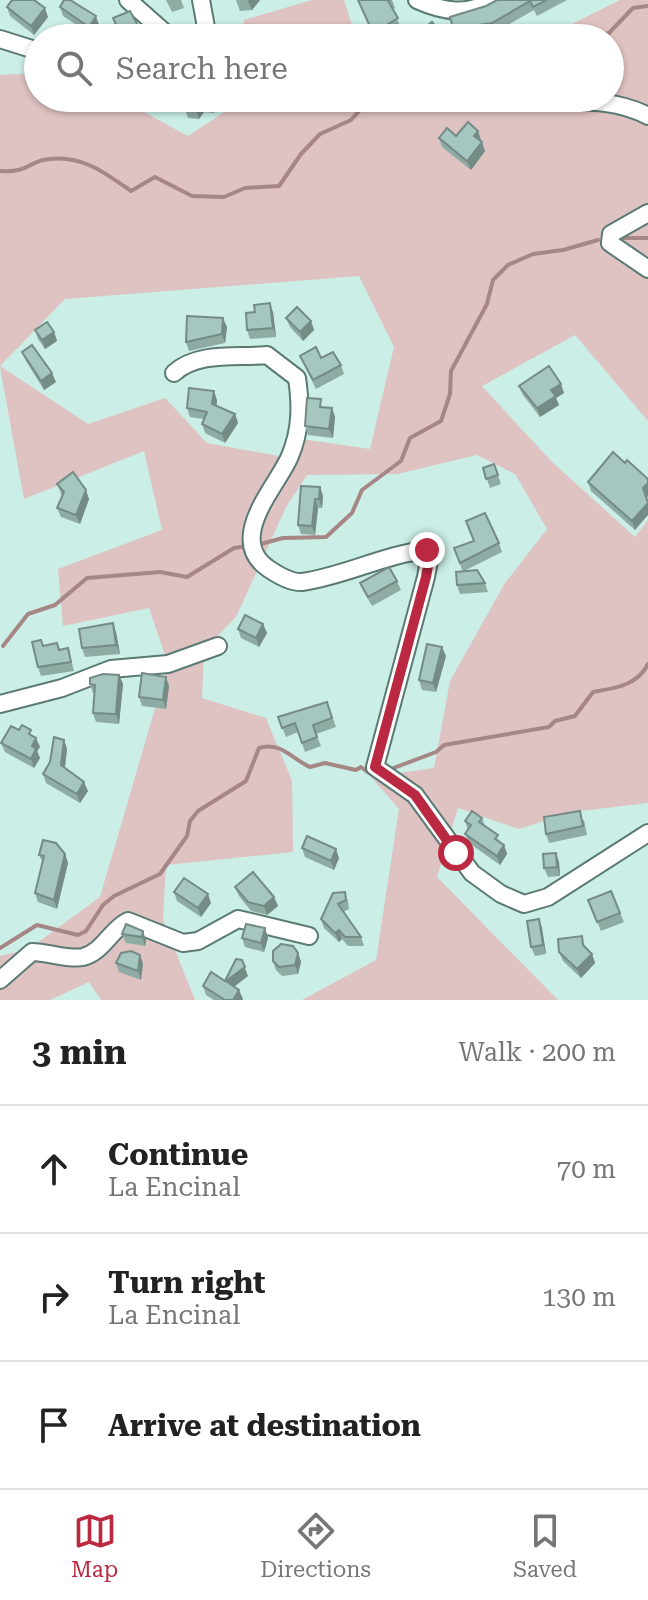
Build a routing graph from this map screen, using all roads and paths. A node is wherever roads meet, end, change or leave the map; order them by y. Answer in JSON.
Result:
{"nodes":[{"id":1,"x":128,"y":0,"type":"edge"},
{"id":2,"x":201,"y":0,"type":"edge"},
{"id":3,"x":417,"y":0,"type":"edge"},
{"id":4,"x":494,"y":0,"type":"edge"},
{"id":5,"x":155,"y":24,"type":"edge"},
{"id":6,"x":205,"y":24,"type":"edge"},
{"id":7,"x":0,"y":39,"type":"edge"},
{"id":8,"x":24,"y":47,"type":"edge"},
{"id":9,"x":624,"y":107,"type":"edge"},
{"id":10,"x":648,"y":116,"type":"edge"},
{"id":11,"x":648,"y":213,"type":"edge"},
{"id":12,"x":648,"y":269,"type":"edge"},
{"id":13,"x":174,"y":373,"type":"dead end"},
{"id":14,"x":218,"y":646,"type":"dead end"},
{"id":15,"x":0,"y":704,"type":"edge"},
{"id":16,"x":648,"y":833,"type":"edge"},
{"id":17,"x":309,"y":936,"type":"dead end"},
{"id":18,"x":0,"y":980,"type":"edge"}],
"edges":[{"from":1,"to":5,"type":"street"},
{"from":2,"to":6,"type":"street"},
{"from":3,"to":4,"type":"street"},
{"from":7,"to":8,"type":"street"},
{"from":9,"to":10,"type":"street"},
{"from":11,"to":12,"type":"street"},
{"from":13,"to":16,"type":"street"},
{"from":14,"to":15,"type":"street"},
{"from":17,"to":18,"type":"street"}]}
